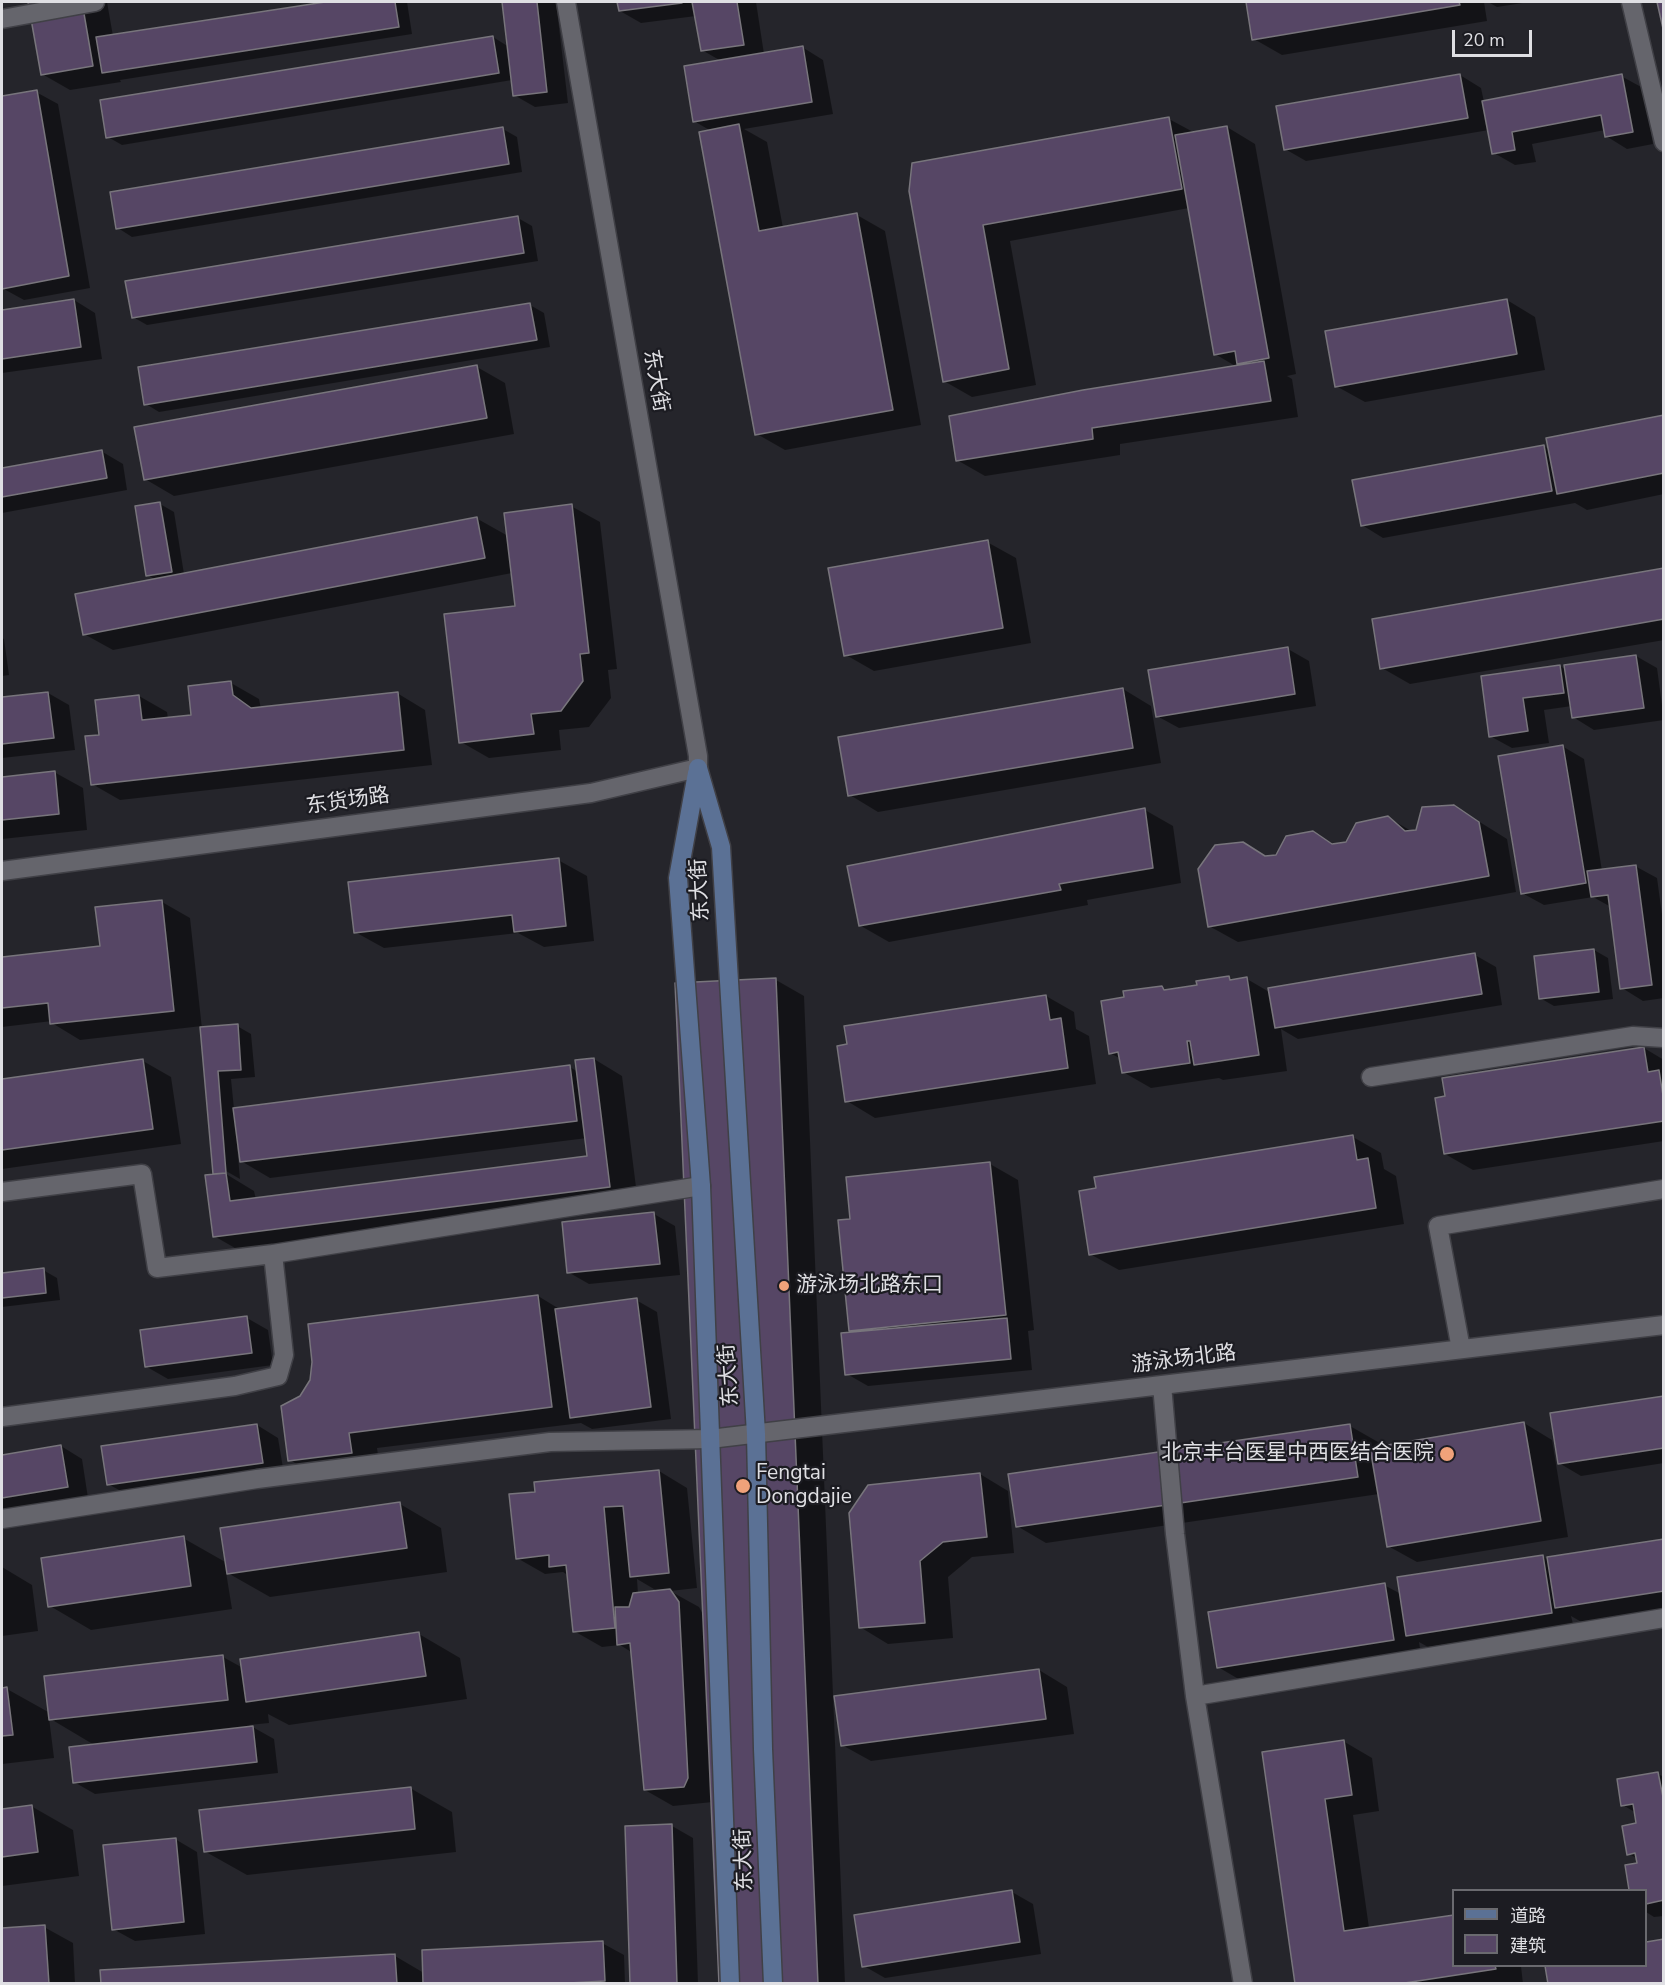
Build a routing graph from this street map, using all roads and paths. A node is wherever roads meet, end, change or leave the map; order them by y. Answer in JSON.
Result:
{"nodes":[{"id":1,"x":95,"y":2,"type":"edge"},
{"id":2,"x":566,"y":2,"type":"edge"},
{"id":3,"x":1631,"y":2,"type":"edge"},
{"id":4,"x":2,"y":19,"type":"edge"},
{"id":5,"x":1664,"y":142,"type":"edge"},
{"id":6,"x":698,"y":768,"type":"junction"},
{"id":7,"x":2,"y":871,"type":"edge"},
{"id":8,"x":1664,"y":1038,"type":"edge"},
{"id":9,"x":1371,"y":1077,"type":"dead end"},
{"id":10,"x":701,"y":1186,"type":"junction"},
{"id":11,"x":1664,"y":1189,"type":"edge"},
{"id":12,"x":2,"y":1192,"type":"edge"},
{"id":13,"x":273,"y":1254,"type":"junction"},
{"id":14,"x":1664,"y":1325,"type":"edge"},
{"id":15,"x":1461,"y":1349,"type":"junction"},
{"id":16,"x":1162,"y":1385,"type":"junction"},
{"id":17,"x":2,"y":1417,"type":"edge"},
{"id":18,"x":756,"y":1434,"type":"junction"},
{"id":19,"x":710,"y":1438,"type":"junction"},
{"id":20,"x":2,"y":1518,"type":"edge"},
{"id":21,"x":1664,"y":1618,"type":"edge"},
{"id":22,"x":1195,"y":1696,"type":"junction"},
{"id":23,"x":730,"y":1983,"type":"edge"},
{"id":24,"x":773,"y":1983,"type":"edge"},
{"id":25,"x":1243,"y":1983,"type":"edge"}],
"edges":[{"from":1,"to":4,"type":"street"},
{"from":2,"to":6,"type":"street","name":"东大街"},
{"from":3,"to":5,"type":"street"},
{"from":6,"to":7,"type":"street","name":"东货场路"},
{"from":6,"to":10,"type":"main road","name":"东大街"},
{"from":6,"to":18,"type":"main road","name":"东大街"},
{"from":8,"to":9,"type":"street"},
{"from":10,"to":13,"type":"street"},
{"from":10,"to":19,"type":"main road","name":"东大街"},
{"from":11,"to":15,"type":"street"},
{"from":12,"to":13,"type":"street"},
{"from":13,"to":17,"type":"street"},
{"from":14,"to":15,"type":"street","name":"游泳场北路"},
{"from":15,"to":16,"type":"street","name":"游泳场北路"},
{"from":16,"to":18,"type":"street","name":"游泳场北路"},
{"from":16,"to":22,"type":"street"},
{"from":18,"to":19,"type":"street","name":"游泳场北路"},
{"from":18,"to":24,"type":"main road","name":"东大街"},
{"from":19,"to":20,"type":"street","name":"游泳场北路"},
{"from":19,"to":23,"type":"main road","name":"东大街"},
{"from":21,"to":22,"type":"street"},
{"from":22,"to":25,"type":"street"}]}
